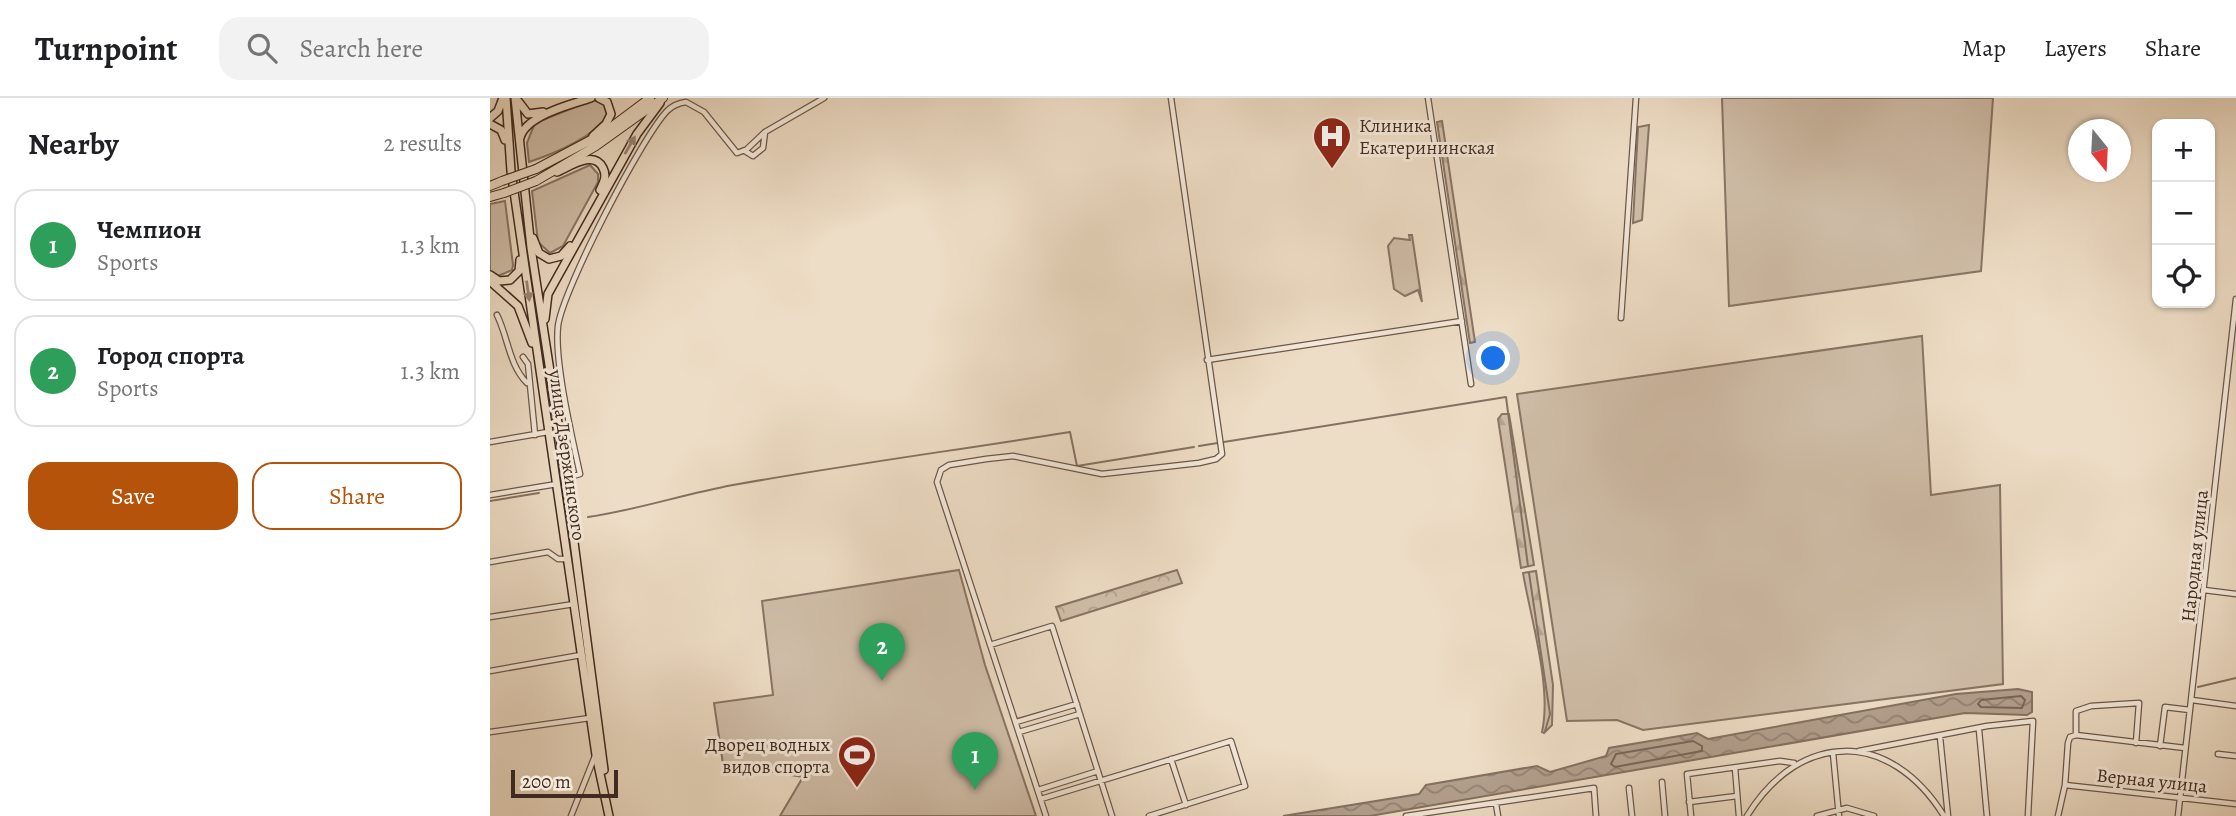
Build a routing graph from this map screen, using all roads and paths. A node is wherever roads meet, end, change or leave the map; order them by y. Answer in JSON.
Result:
{"nodes":[{"id":1,"x":504,"y":98,"type":"edge"},
{"id":2,"x":516,"y":98,"type":"edge"},
{"id":3,"x":576,"y":98,"type":"edge"},
{"id":4,"x":591,"y":98,"type":"edge"},
{"id":5,"x":598,"y":98,"type":"edge"},
{"id":6,"x":650,"y":98,"type":"edge"},
{"id":7,"x":664,"y":98,"type":"edge"},
{"id":8,"x":824,"y":98,"type":"edge"},
{"id":9,"x":1171,"y":98,"type":"edge"},
{"id":10,"x":1428,"y":98,"type":"edge"},
{"id":11,"x":1636,"y":98,"type":"edge"},
{"id":12,"x":490,"y":118,"type":"edge"},
{"id":13,"x":490,"y":124,"type":"edge"},
{"id":14,"x":765,"y":132,"type":"junction"},
{"id":15,"x":519,"y":146,"type":"junction"},
{"id":16,"x":578,"y":149,"type":"junction"},
{"id":17,"x":745,"y":150,"type":"junction"},
{"id":18,"x":511,"y":171,"type":"junction"},
{"id":19,"x":540,"y":180,"type":"junction"},
{"id":20,"x":495,"y":184,"type":"edge"},
{"id":21,"x":495,"y":196,"type":"edge"},
{"id":22,"x":514,"y":200,"type":"junction"},
{"id":23,"x":528,"y":210,"type":"junction"},
{"id":24,"x":490,"y":275,"type":"edge"},
{"id":25,"x":490,"y":281,"type":"edge"},
{"id":26,"x":2236,"y":299,"type":"edge"},
{"id":27,"x":497,"y":314,"type":"dead end"},
{"id":28,"x":1620,"y":318,"type":"dead end"},
{"id":29,"x":1462,"y":321,"type":"junction"},
{"id":30,"x":523,"y":357,"type":"dead end"},
{"id":31,"x":547,"y":358,"type":"junction"},
{"id":32,"x":1208,"y":360,"type":"junction"},
{"id":33,"x":2233,"y":362,"type":"edge"},
{"id":34,"x":527,"y":384,"type":"junction"},
{"id":35,"x":1471,"y":384,"type":"dead end"},
{"id":36,"x":542,"y":385,"type":"junction"},
{"id":37,"x":548,"y":432,"type":"junction"},
{"id":38,"x":535,"y":435,"type":"junction"},
{"id":39,"x":490,"y":442,"type":"edge"},
{"id":40,"x":565,"y":478,"type":"junction"},
{"id":41,"x":556,"y":484,"type":"junction"},
{"id":42,"x":490,"y":495,"type":"edge"},
{"id":43,"x":568,"y":559,"type":"junction"},
{"id":44,"x":490,"y":562,"type":"edge"},
{"id":45,"x":2204,"y":590,"type":"junction"},
{"id":46,"x":2236,"y":594,"type":"edge"},
{"id":47,"x":574,"y":604,"type":"junction"},
{"id":48,"x":490,"y":617,"type":"edge"},
{"id":49,"x":990,"y":645,"type":"junction"},
{"id":50,"x":581,"y":655,"type":"junction"},
{"id":51,"x":490,"y":671,"type":"edge"},
{"id":52,"x":2192,"y":700,"type":"junction"},
{"id":53,"x":1077,"y":704,"type":"junction"},
{"id":54,"x":2236,"y":706,"type":"edge"},
{"id":55,"x":2190,"y":710,"type":"junction"},
{"id":56,"x":1080,"y":714,"type":"junction"},
{"id":57,"x":590,"y":719,"type":"junction"},
{"id":58,"x":1016,"y":722,"type":"junction"},
{"id":59,"x":1979,"y":730,"type":"junction"},
{"id":60,"x":490,"y":732,"type":"edge"},
{"id":61,"x":1019,"y":733,"type":"junction"},
{"id":62,"x":2076,"y":735,"type":"junction"},
{"id":63,"x":1940,"y":737,"type":"junction"},
{"id":64,"x":2136,"y":743,"type":"junction"},
{"id":65,"x":2160,"y":746,"type":"junction"},
{"id":66,"x":2185,"y":748,"type":"junction"},
{"id":67,"x":1859,"y":751,"type":"junction"},
{"id":68,"x":1833,"y":753,"type":"junction"},
{"id":69,"x":2218,"y":754,"type":"dead end"},
{"id":70,"x":596,"y":755,"type":"junction"},
{"id":71,"x":2236,"y":756,"type":"edge"},
{"id":72,"x":1171,"y":759,"type":"junction"},
{"id":73,"x":1795,"y":763,"type":"junction"},
{"id":74,"x":1735,"y":768,"type":"junction"},
{"id":75,"x":1098,"y":771,"type":"junction"},
{"id":76,"x":1101,"y":781,"type":"junction"},
{"id":77,"x":1662,"y":782,"type":"dead end"},
{"id":78,"x":2065,"y":785,"type":"junction"},
{"id":79,"x":1629,"y":788,"type":"dead end"},
{"id":80,"x":1038,"y":790,"type":"junction"},
{"id":81,"x":1737,"y":796,"type":"junction"},
{"id":82,"x":2180,"y":797,"type":"junction"},
{"id":83,"x":1041,"y":799,"type":"junction"},
{"id":84,"x":1689,"y":802,"type":"junction"},
{"id":85,"x":1496,"y":804,"type":"junction"},
{"id":86,"x":2236,"y":804,"type":"edge"},
{"id":87,"x":1186,"y":805,"type":"junction"},
{"id":88,"x":1838,"y":808,"type":"junction"},
{"id":89,"x":1464,"y":813,"type":"edge"},
{"id":90,"x":571,"y":816,"type":"edge"},
{"id":91,"x":611,"y":816,"type":"edge"},
{"id":92,"x":1046,"y":816,"type":"edge"},
{"id":93,"x":1112,"y":816,"type":"edge"},
{"id":94,"x":1149,"y":816,"type":"edge"},
{"id":95,"x":1406,"y":816,"type":"edge"},
{"id":96,"x":1498,"y":816,"type":"edge"},
{"id":97,"x":1597,"y":816,"type":"edge"},
{"id":98,"x":1632,"y":816,"type":"edge"},
{"id":99,"x":1665,"y":816,"type":"edge"},
{"id":100,"x":1691,"y":816,"type":"edge"},
{"id":101,"x":1739,"y":816,"type":"edge"},
{"id":102,"x":1747,"y":816,"type":"edge"},
{"id":103,"x":1817,"y":816,"type":"edge"},
{"id":104,"x":1839,"y":816,"type":"edge"},
{"id":105,"x":1874,"y":816,"type":"edge"},
{"id":106,"x":1946,"y":816,"type":"edge"},
{"id":107,"x":1987,"y":816,"type":"edge"},
{"id":108,"x":2028,"y":816,"type":"edge"},
{"id":109,"x":2057,"y":816,"type":"edge"},
{"id":110,"x":2178,"y":816,"type":"edge"}],
"edges":[{"from":1,"to":12,"type":"main road"},
{"from":1,"to":18,"type":"main road","name":"улица Дзержинского"},
{"from":2,"to":3,"type":"main road"},
{"from":2,"to":15,"type":"main road","name":"улица Дзержинского"},
{"from":4,"to":15,"type":"main road"},
{"from":5,"to":16,"type":"main road"},
{"from":6,"to":16,"type":"highway"},
{"from":7,"to":19,"type":"highway"},
{"from":31,"to":7,"type":"main road","one_way":true},
{"from":8,"to":14,"type":"street"},
{"from":9,"to":32,"type":"street"},
{"from":10,"to":29,"type":"street"},
{"from":11,"to":28,"type":"street"},
{"from":13,"to":18,"type":"main road"},
{"from":14,"to":17,"type":"street"},
{"from":14,"to":17,"type":"street"},
{"from":15,"to":23,"type":"main road","name":"улица Дзержинского"},
{"from":16,"to":20,"type":"highway","bridge":true},
{"from":17,"to":40,"type":"street"},
{"from":18,"to":22,"type":"main road","name":"улица Дзержинского"},
{"from":19,"to":21,"type":"highway","bridge":true},
{"from":19,"to":23,"type":"main road"},
{"from":22,"to":24,"type":"main road"},
{"from":22,"to":36,"type":"main road","name":"улица Дзержинского","one_way":true},
{"from":23,"to":31,"type":"main road","name":"улица Дзержинского"},
{"from":25,"to":36,"type":"main road"},
{"from":26,"to":33,"type":"street","name":"Народная улица"},
{"from":27,"to":34,"type":"street"},
{"from":29,"to":32,"type":"street"},
{"from":29,"to":35,"type":"street"},
{"from":30,"to":34,"type":"street"},
{"from":31,"to":40,"type":"main road","name":"улица Дзержинского"},
{"from":32,"to":49,"type":"street"},
{"from":33,"to":45,"type":"street","name":"Народная улица"},
{"from":34,"to":38,"type":"street"},
{"from":36,"to":37,"type":"main road","name":"улица Дзержинского"},
{"from":37,"to":38,"type":"street"},
{"from":37,"to":41,"type":"main road","name":"улица Дзержинского"},
{"from":38,"to":39,"type":"street"},
{"from":40,"to":91,"type":"main road","name":"улица Дзержинского"},
{"from":41,"to":42,"type":"street"},
{"from":41,"to":43,"type":"main road","name":"улица Дзержинского"},
{"from":43,"to":44,"type":"street"},
{"from":43,"to":47,"type":"main road","name":"улица Дзержинского"},
{"from":45,"to":46,"type":"street"},
{"from":45,"to":52,"type":"street","name":"Народная улица"},
{"from":47,"to":48,"type":"street"},
{"from":47,"to":50,"type":"main road","name":"улица Дзержинского"},
{"from":49,"to":53,"type":"street"},
{"from":49,"to":58,"type":"street"},
{"from":50,"to":51,"type":"street"},
{"from":50,"to":57,"type":"main road","name":"улица Дзержинского"},
{"from":52,"to":54,"type":"street"},
{"from":52,"to":55,"type":"street","name":"Народная улица"},
{"from":53,"to":56,"type":"street"},
{"from":53,"to":58,"type":"street"},
{"from":55,"to":65,"type":"street"},
{"from":55,"to":66,"type":"street","name":"Народная улица"},
{"from":56,"to":61,"type":"street"},
{"from":56,"to":75,"type":"street"},
{"from":57,"to":60,"type":"street"},
{"from":57,"to":70,"type":"main road","name":"улица Дзержинского"},
{"from":58,"to":61,"type":"street"},
{"from":59,"to":63,"type":"street"},
{"from":59,"to":107,"type":"street"},
{"from":59,"to":108,"type":"street"},
{"from":61,"to":80,"type":"street"},
{"from":62,"to":64,"type":"street"},
{"from":62,"to":64,"type":"street"},
{"from":62,"to":78,"type":"street"},
{"from":63,"to":67,"type":"street"},
{"from":63,"to":106,"type":"street"},
{"from":64,"to":65,"type":"street"},
{"from":65,"to":66,"type":"street"},
{"from":66,"to":82,"type":"street","name":"Народная улица"},
{"from":67,"to":68,"type":"street"},
{"from":67,"to":106,"type":"street"},
{"from":68,"to":73,"type":"street"},
{"from":68,"to":88,"type":"street"},
{"from":69,"to":71,"type":"street"},
{"from":70,"to":90,"type":"street"},
{"from":70,"to":91,"type":"main road","name":"улица Дзержинского"},
{"from":72,"to":76,"type":"street"},
{"from":72,"to":87,"type":"street"},
{"from":72,"to":87,"type":"street"},
{"from":73,"to":74,"type":"street"},
{"from":73,"to":102,"type":"street"},
{"from":74,"to":81,"type":"street"},
{"from":74,"to":84,"type":"street"},
{"from":75,"to":76,"type":"street"},
{"from":75,"to":80,"type":"street"},
{"from":76,"to":83,"type":"street"},
{"from":76,"to":93,"type":"street"},
{"from":77,"to":99,"type":"street"},
{"from":78,"to":82,"type":"street","name":"Верная улица"},
{"from":78,"to":109,"type":"street"},
{"from":79,"to":98,"type":"street"},
{"from":80,"to":83,"type":"street"},
{"from":81,"to":84,"type":"street"},
{"from":81,"to":101,"type":"street"},
{"from":82,"to":86,"type":"street","name":"Верная улица"},
{"from":82,"to":110,"type":"street","name":"Народная улица"},
{"from":83,"to":92,"type":"street"},
{"from":84,"to":100,"type":"street"},
{"from":85,"to":89,"type":"street"},
{"from":85,"to":96,"type":"street"},
{"from":85,"to":97,"type":"street"},
{"from":87,"to":94,"type":"street"},
{"from":88,"to":103,"type":"street"},
{"from":88,"to":104,"type":"street"},
{"from":88,"to":105,"type":"street"},
{"from":89,"to":95,"type":"street"}]}
